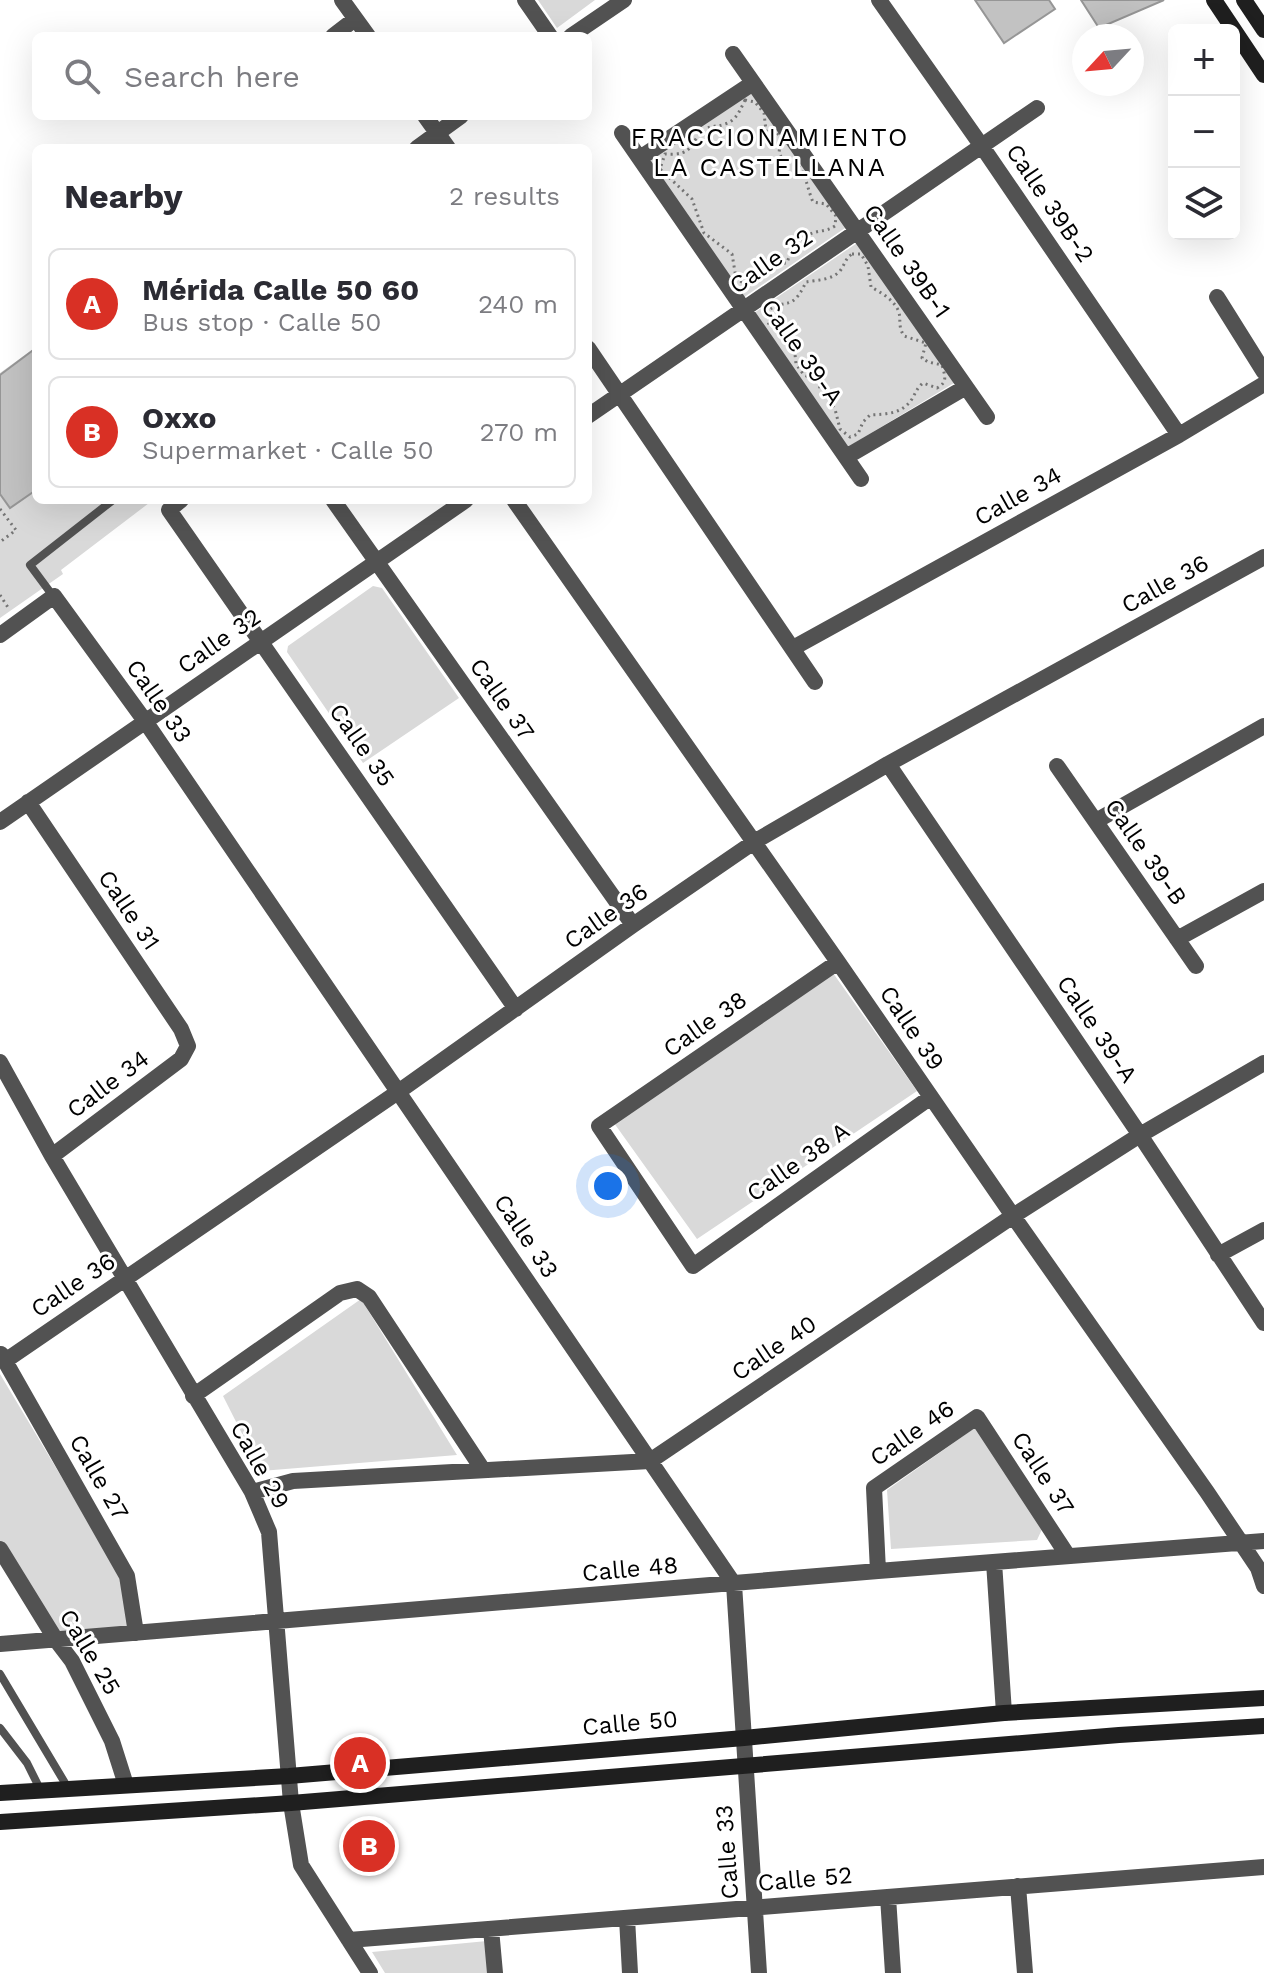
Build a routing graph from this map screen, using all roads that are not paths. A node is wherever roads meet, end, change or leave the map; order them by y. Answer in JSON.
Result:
{"nodes":[{"id":1,"x":342,"y":0,"type":"edge"},
{"id":2,"x":525,"y":0,"type":"edge"},
{"id":3,"x":624,"y":0,"type":"edge"},
{"id":4,"x":879,"y":0,"type":"edge"},
{"id":5,"x":1214,"y":0,"type":"edge"},
{"id":6,"x":1244,"y":0,"type":"edge"},
{"id":7,"x":355,"y":19,"type":"junction"},
{"id":8,"x":1264,"y":30,"type":"edge"},
{"id":9,"x":338,"y":32,"type":"edge"},
{"id":10,"x":365,"y":32,"type":"edge"},
{"id":11,"x":547,"y":32,"type":"edge"},
{"id":12,"x":577,"y":32,"type":"edge"},
{"id":13,"x":733,"y":54,"type":"dead end"},
{"id":14,"x":1264,"y":75,"type":"edge"},
{"id":15,"x":753,"y":83,"type":"junction"},
{"id":16,"x":1037,"y":108,"type":"dead end"},
{"id":17,"x":428,"y":120,"type":"edge"},
{"id":18,"x":456,"y":120,"type":"edge"},
{"id":19,"x":438,"y":133,"type":"junction"},
{"id":20,"x":622,"y":133,"type":"dead end"},
{"id":21,"x":423,"y":144,"type":"edge"},
{"id":22,"x":445,"y":144,"type":"edge"},
{"id":23,"x":981,"y":145,"type":"junction"},
{"id":24,"x":640,"y":158,"type":"junction"},
{"id":25,"x":856,"y":231,"type":"junction"},
{"id":26,"x":1217,"y":297,"type":"dead end"},
{"id":27,"x":744,"y":309,"type":"junction"},
{"id":28,"x":592,"y":354,"type":"edge"},
{"id":29,"x":1264,"y":372,"type":"edge"},
{"id":30,"x":1264,"y":384,"type":"edge"},
{"id":31,"x":966,"y":387,"type":"junction"},
{"id":32,"x":620,"y":394,"type":"junction"},
{"id":33,"x":592,"y":413,"type":"edge"},
{"id":34,"x":987,"y":417,"type":"dead end"},
{"id":35,"x":1179,"y":435,"type":"junction"},
{"id":36,"x":846,"y":457,"type":"junction"},
{"id":37,"x":861,"y":479,"type":"dead end"},
{"id":38,"x":108,"y":504,"type":"edge"},
{"id":39,"x":336,"y":504,"type":"edge"},
{"id":40,"x":460,"y":504,"type":"edge"},
{"id":41,"x":517,"y":504,"type":"edge"},
{"id":42,"x":175,"y":505,"type":"edge"},
{"id":43,"x":1264,"y":557,"type":"edge"},
{"id":44,"x":376,"y":562,"type":"junction"},
{"id":45,"x":54,"y":596,"type":"junction"},
{"id":46,"x":0,"y":635,"type":"edge"},
{"id":47,"x":261,"y":641,"type":"junction"},
{"id":48,"x":793,"y":648,"type":"junction"},
{"id":49,"x":815,"y":682,"type":"dead end"},
{"id":50,"x":145,"y":721,"type":"junction"},
{"id":51,"x":1264,"y":726,"type":"edge"},
{"id":52,"x":888,"y":764,"type":"junction"},
{"id":53,"x":1057,"y":766,"type":"dead end"},
{"id":54,"x":28,"y":802,"type":"junction"},
{"id":55,"x":1096,"y":821,"type":"junction"},
{"id":56,"x":0,"y":822,"type":"edge"},
{"id":57,"x":754,"y":842,"type":"junction"},
{"id":58,"x":1264,"y":891,"type":"edge"},
{"id":59,"x":633,"y":925,"type":"junction"},
{"id":60,"x":1177,"y":939,"type":"junction"},
{"id":61,"x":838,"y":962,"type":"junction"},
{"id":62,"x":1196,"y":966,"type":"dead end"},
{"id":63,"x":516,"y":1009,"type":"junction"},
{"id":64,"x":188,"y":1046,"type":"joint"},
{"id":65,"x":0,"y":1062,"type":"edge"},
{"id":66,"x":1264,"y":1063,"type":"edge"},
{"id":67,"x":398,"y":1092,"type":"junction"},
{"id":68,"x":931,"y":1097,"type":"junction"},
{"id":69,"x":1140,"y":1135,"type":"junction"},
{"id":70,"x":52,"y":1156,"type":"junction"},
{"id":71,"x":1013,"y":1216,"type":"junction"},
{"id":72,"x":1264,"y":1230,"type":"edge"},
{"id":73,"x":1218,"y":1255,"type":"junction"},
{"id":74,"x":693,"y":1266,"type":"joint"},
{"id":75,"x":124,"y":1279,"type":"junction"},
{"id":76,"x":1264,"y":1323,"type":"edge"},
{"id":77,"x":2,"y":1357,"type":"edge"},
{"id":78,"x":193,"y":1396,"type":"junction"},
{"id":79,"x":977,"y":1417,"type":"joint"},
{"id":80,"x":650,"y":1461,"type":"junction"},
{"id":81,"x":483,"y":1470,"type":"junction"},
{"id":82,"x":252,"y":1492,"type":"junction"},
{"id":83,"x":1264,"y":1541,"type":"edge"},
{"id":84,"x":1242,"y":1543,"type":"junction"},
{"id":85,"x":0,"y":1549,"type":"edge"},
{"id":86,"x":1068,"y":1556,"type":"junction"},
{"id":87,"x":994,"y":1562,"type":"junction"},
{"id":88,"x":878,"y":1571,"type":"junction"},
{"id":89,"x":734,"y":1584,"type":"junction"},
{"id":90,"x":1264,"y":1586,"type":"edge"},
{"id":91,"x":277,"y":1622,"type":"junction"},
{"id":92,"x":136,"y":1633,"type":"junction"},
{"id":93,"x":56,"y":1640,"type":"junction"},
{"id":94,"x":0,"y":1644,"type":"edge"},
{"id":95,"x":0,"y":1674,"type":"edge"},
{"id":96,"x":1264,"y":1698,"type":"edge"},
{"id":97,"x":1004,"y":1713,"type":"junction"},
{"id":98,"x":1264,"y":1726,"type":"edge"},
{"id":99,"x":0,"y":1728,"type":"edge"},
{"id":100,"x":744,"y":1738,"type":"junction"},
{"id":101,"x":746,"y":1766,"type":"junction"},
{"id":102,"x":289,"y":1776,"type":"junction"},
{"id":103,"x":126,"y":1785,"type":"junction"},
{"id":104,"x":68,"y":1788,"type":"junction"},
{"id":105,"x":40,"y":1790,"type":"junction"},
{"id":106,"x":0,"y":1793,"type":"edge"},
{"id":107,"x":291,"y":1803,"type":"junction"},
{"id":108,"x":0,"y":1822,"type":"edge"},
{"id":109,"x":1264,"y":1867,"type":"edge"},
{"id":110,"x":1018,"y":1886,"type":"junction"},
{"id":111,"x":888,"y":1897,"type":"junction"},
{"id":112,"x":755,"y":1907,"type":"junction"},
{"id":113,"x":627,"y":1918,"type":"junction"},
{"id":114,"x":491,"y":1929,"type":"junction"},
{"id":115,"x":349,"y":1940,"type":"junction"},
{"id":116,"x":370,"y":1973,"type":"edge"},
{"id":117,"x":495,"y":1973,"type":"edge"},
{"id":118,"x":630,"y":1973,"type":"edge"},
{"id":119,"x":759,"y":1973,"type":"edge"},
{"id":120,"x":893,"y":1973,"type":"edge"},
{"id":121,"x":1025,"y":1973,"type":"edge"}],
"edges":[{"from":1,"to":7,"type":"street"},
{"from":2,"to":11,"type":"street"},
{"from":3,"to":12,"type":"street"},
{"from":4,"to":23,"type":"street","name":"Calle 39B-2"},
{"from":5,"to":14,"type":"main road"},
{"from":6,"to":8,"type":"main road"},
{"from":7,"to":9,"type":"street"},
{"from":7,"to":10,"type":"street"},
{"from":13,"to":15,"type":"street","name":"Calle 39B-1"},
{"from":15,"to":24,"type":"street"},
{"from":15,"to":25,"type":"street","name":"Calle 39B-1"},
{"from":16,"to":23,"type":"street","name":"Calle 32"},
{"from":17,"to":19,"type":"street"},
{"from":18,"to":19,"type":"street"},
{"from":19,"to":21,"type":"street"},
{"from":19,"to":22,"type":"street"},
{"from":20,"to":24,"type":"street","name":"Calle 39-A"},
{"from":23,"to":25,"type":"street","name":"Calle 32"},
{"from":23,"to":35,"type":"street","name":"Calle 39B-2"},
{"from":24,"to":27,"type":"street","name":"Calle 39-A"},
{"from":25,"to":27,"type":"street","name":"Calle 32"},
{"from":25,"to":31,"type":"street","name":"Calle 39B-1"},
{"from":26,"to":29,"type":"street"},
{"from":27,"to":32,"type":"street","name":"Calle 32"},
{"from":27,"to":36,"type":"street","name":"Calle 39-A"},
{"from":28,"to":32,"type":"street"},
{"from":30,"to":35,"type":"street","name":"Calle 34"},
{"from":31,"to":34,"type":"street","name":"Calle 39B-1"},
{"from":31,"to":36,"type":"street"},
{"from":32,"to":33,"type":"street","name":"Calle 32"},
{"from":32,"to":48,"type":"street"},
{"from":35,"to":48,"type":"street","name":"Calle 34"},
{"from":36,"to":37,"type":"street","name":"Calle 39-A"},
{"from":38,"to":45,"type":"lane"},
{"from":39,"to":44,"type":"street","name":"Calle 37"},
{"from":40,"to":44,"type":"street","name":"Calle 32"},
{"from":41,"to":57,"type":"street","name":"Calle 39"},
{"from":42,"to":47,"type":"street","name":"Calle 35"},
{"from":43,"to":52,"type":"street","name":"Calle 36"},
{"from":44,"to":47,"type":"street","name":"Calle 32"},
{"from":44,"to":59,"type":"street","name":"Calle 37"},
{"from":45,"to":46,"type":"street"},
{"from":45,"to":50,"type":"street","name":"Calle 33"},
{"from":47,"to":50,"type":"street","name":"Calle 32"},
{"from":47,"to":63,"type":"street","name":"Calle 35"},
{"from":48,"to":49,"type":"street"},
{"from":50,"to":54,"type":"street","name":"Calle 32"},
{"from":50,"to":67,"type":"street","name":"Calle 33"},
{"from":51,"to":55,"type":"street"},
{"from":52,"to":57,"type":"street","name":"Calle 36"},
{"from":52,"to":69,"type":"street","name":"Calle 39-A"},
{"from":53,"to":55,"type":"street","name":"Calle 39-B"},
{"from":54,"to":56,"type":"street","name":"Calle 32"},
{"from":54,"to":64,"type":"street","name":"Calle 31"},
{"from":55,"to":60,"type":"street","name":"Calle 39-B"},
{"from":57,"to":59,"type":"street","name":"Calle 36"},
{"from":57,"to":61,"type":"street","name":"Calle 39"},
{"from":58,"to":60,"type":"street"},
{"from":59,"to":63,"type":"street","name":"Calle 36"},
{"from":60,"to":62,"type":"street","name":"Calle 39-B"},
{"from":61,"to":68,"type":"street","name":"Calle 39"},
{"from":61,"to":74,"type":"street","name":"Calle 38"},
{"from":63,"to":67,"type":"street","name":"Calle 36"},
{"from":64,"to":70,"type":"street","name":"Calle 34"},
{"from":65,"to":70,"type":"street","name":"Calle 29"},
{"from":66,"to":69,"type":"street","name":"Calle 40"},
{"from":67,"to":75,"type":"street","name":"Calle 36"},
{"from":67,"to":80,"type":"street","name":"Calle 33"},
{"from":68,"to":71,"type":"street","name":"Calle 39"},
{"from":68,"to":74,"type":"street","name":"Calle 38 A"},
{"from":69,"to":71,"type":"street","name":"Calle 40"},
{"from":69,"to":73,"type":"street","name":"Calle 39-A"},
{"from":70,"to":75,"type":"street","name":"Calle 29"},
{"from":71,"to":80,"type":"street","name":"Calle 40"},
{"from":71,"to":84,"type":"street","name":"Calle 39"},
{"from":72,"to":73,"type":"street"},
{"from":73,"to":76,"type":"street","name":"Calle 39-A"},
{"from":75,"to":77,"type":"street","name":"Calle 36"},
{"from":75,"to":78,"type":"street","name":"Calle 29"},
{"from":77,"to":92,"type":"street","name":"Calle 27"},
{"from":78,"to":81,"type":"street"},
{"from":78,"to":82,"type":"street","name":"Calle 29"},
{"from":79,"to":86,"type":"street","name":"Calle 37"},
{"from":79,"to":88,"type":"street","name":"Calle 46"},
{"from":80,"to":81,"type":"street"},
{"from":80,"to":89,"type":"street","name":"Calle 33"},
{"from":81,"to":82,"type":"street"},
{"from":82,"to":91,"type":"street","name":"Calle 29"},
{"from":83,"to":84,"type":"street","name":"Calle 48"},
{"from":84,"to":86,"type":"street","name":"Calle 48"},
{"from":84,"to":90,"type":"street","name":"Calle 39"},
{"from":85,"to":93,"type":"street","name":"Calle 25"},
{"from":86,"to":87,"type":"street","name":"Calle 48"},
{"from":87,"to":88,"type":"street","name":"Calle 48"},
{"from":87,"to":97,"type":"street"},
{"from":88,"to":89,"type":"street","name":"Calle 48"},
{"from":89,"to":91,"type":"street","name":"Calle 48"},
{"from":89,"to":100,"type":"street","name":"Calle 33"},
{"from":91,"to":92,"type":"street","name":"Calle 48"},
{"from":91,"to":102,"type":"street","name":"Calle 29"},
{"from":92,"to":93,"type":"street","name":"Calle 48"},
{"from":93,"to":94,"type":"street","name":"Calle 48"},
{"from":93,"to":103,"type":"street","name":"Calle 25"},
{"from":95,"to":104,"type":"lane"},
{"from":96,"to":97,"type":"main road","name":"Calle 50"},
{"from":97,"to":100,"type":"main road","name":"Calle 50"},
{"from":98,"to":101,"type":"main road"},
{"from":99,"to":105,"type":"lane"},
{"from":100,"to":101,"type":"street","name":"Calle 33"},
{"from":100,"to":102,"type":"main road","name":"Calle 50"},
{"from":101,"to":107,"type":"main road"},
{"from":101,"to":112,"type":"street","name":"Calle 33"},
{"from":102,"to":103,"type":"main road","name":"Calle 50"},
{"from":102,"to":107,"type":"street","name":"Calle 29"},
{"from":103,"to":104,"type":"main road","name":"Calle 50"},
{"from":104,"to":105,"type":"main road","name":"Calle 50"},
{"from":105,"to":106,"type":"main road","name":"Calle 50"},
{"from":107,"to":108,"type":"main road"},
{"from":107,"to":115,"type":"street","name":"Calle 29"},
{"from":109,"to":110,"type":"street","name":"Calle 52"},
{"from":110,"to":111,"type":"street","name":"Calle 52"},
{"from":110,"to":121,"type":"street"},
{"from":111,"to":112,"type":"street","name":"Calle 52"},
{"from":111,"to":120,"type":"street"},
{"from":112,"to":113,"type":"street","name":"Calle 52"},
{"from":112,"to":119,"type":"street","name":"Calle 33"},
{"from":113,"to":114,"type":"street","name":"Calle 52"},
{"from":113,"to":118,"type":"street"},
{"from":114,"to":115,"type":"street","name":"Calle 52"},
{"from":114,"to":117,"type":"street"},
{"from":115,"to":116,"type":"street","name":"Calle 29"}]}
